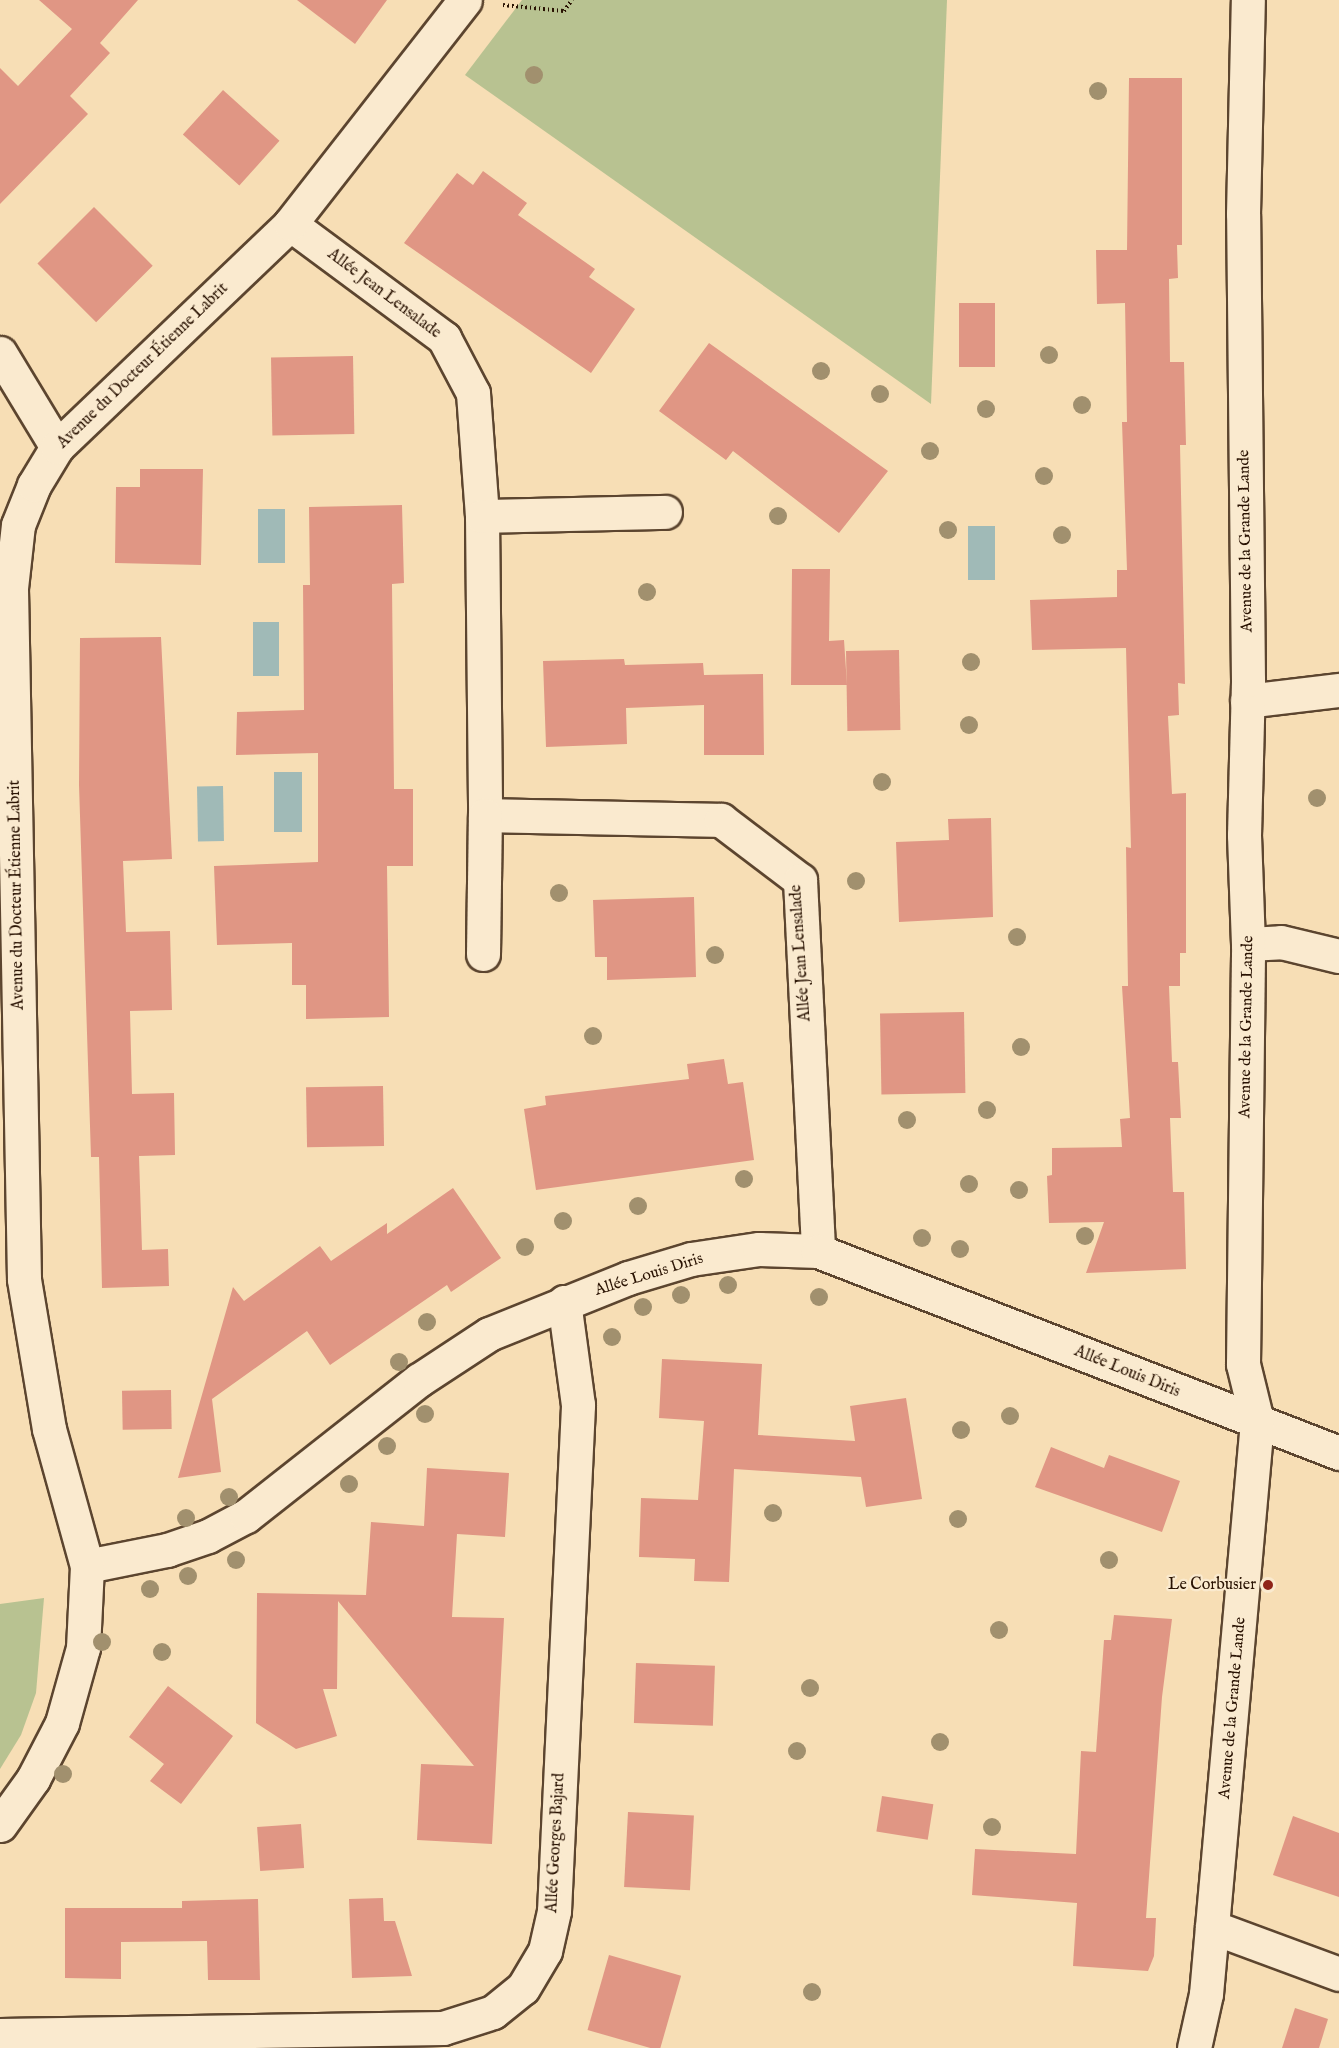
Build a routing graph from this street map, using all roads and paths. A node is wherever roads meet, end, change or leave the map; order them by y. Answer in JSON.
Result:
{"nodes":[{"id":1,"x":572,"y":0,"type":"edge"},
{"id":2,"x":1248,"y":0,"type":"edge"},
{"id":3,"x":464,"y":1,"type":"edge"},
{"id":4,"x":290,"y":224,"type":"junction"},
{"id":5,"x":0,"y":353,"type":"edge"},
{"id":6,"x":57,"y":447,"type":"junction"},
{"id":7,"x":665,"y":512,"type":"dead end"},
{"id":8,"x":482,"y":516,"type":"junction"},
{"id":9,"x":1339,"y":690,"type":"edge"},
{"id":10,"x":1247,"y":701,"type":"junction"},
{"id":11,"x":485,"y":814,"type":"junction"},
{"id":12,"x":1248,"y":944,"type":"junction"},
{"id":13,"x":483,"y":954,"type":"dead end"},
{"id":14,"x":1339,"y":956,"type":"edge"},
{"id":15,"x":818,"y":1251,"type":"junction"},
{"id":16,"x":564,"y":1302,"type":"junction"},
{"id":17,"x":1257,"y":1421,"type":"junction"},
{"id":18,"x":1339,"y":1453,"type":"edge"},
{"id":19,"x":87,"y":1566,"type":"junction"},
{"id":20,"x":0,"y":1825,"type":"edge"},
{"id":21,"x":1212,"y":1927,"type":"junction"},
{"id":22,"x":1339,"y":1974,"type":"edge"},
{"id":23,"x":0,"y":2035,"type":"edge"},
{"id":24,"x":1194,"y":2048,"type":"edge"}],
"edges":[{"from":1,"to":3,"type":"path"},
{"from":2,"to":10,"type":"street","name":"Avenue de la Grande Lande"},
{"from":3,"to":4,"type":"street","name":"Avenue du Docteur Étienne Labrit"},
{"from":4,"to":6,"type":"street","name":"Avenue du Docteur Étienne Labrit"},
{"from":4,"to":8,"type":"street","name":"Allée Jean Lensalade"},
{"from":5,"to":6,"type":"street"},
{"from":6,"to":19,"type":"street","name":"Avenue du Docteur Étienne Labrit"},
{"from":7,"to":8,"type":"street"},
{"from":8,"to":11,"type":"street","name":"Allée Jean Lensalade"},
{"from":9,"to":10,"type":"street"},
{"from":10,"to":12,"type":"street","name":"Avenue de la Grande Lande"},
{"from":11,"to":13,"type":"street","name":"Allée Jean Lensalade"},
{"from":11,"to":15,"type":"street","name":"Allée Jean Lensalade"},
{"from":12,"to":14,"type":"street"},
{"from":12,"to":17,"type":"street","name":"Avenue de la Grande Lande"},
{"from":15,"to":16,"type":"street","name":"Allée Louis Diris"},
{"from":15,"to":17,"type":"street","name":"Allée Louis Diris"},
{"from":16,"to":19,"type":"street","name":"Allée Louis Diris"},
{"from":16,"to":23,"type":"street","name":"Allée Georges Bajard"},
{"from":17,"to":18,"type":"street","name":"Allée Louis Diris"},
{"from":17,"to":21,"type":"street","name":"Avenue de la Grande Lande"},
{"from":19,"to":20,"type":"street","name":"Avenue du Docteur Étienne Labrit"},
{"from":21,"to":22,"type":"street"},
{"from":21,"to":24,"type":"street","name":"Avenue de la Grande Lande"}]}
